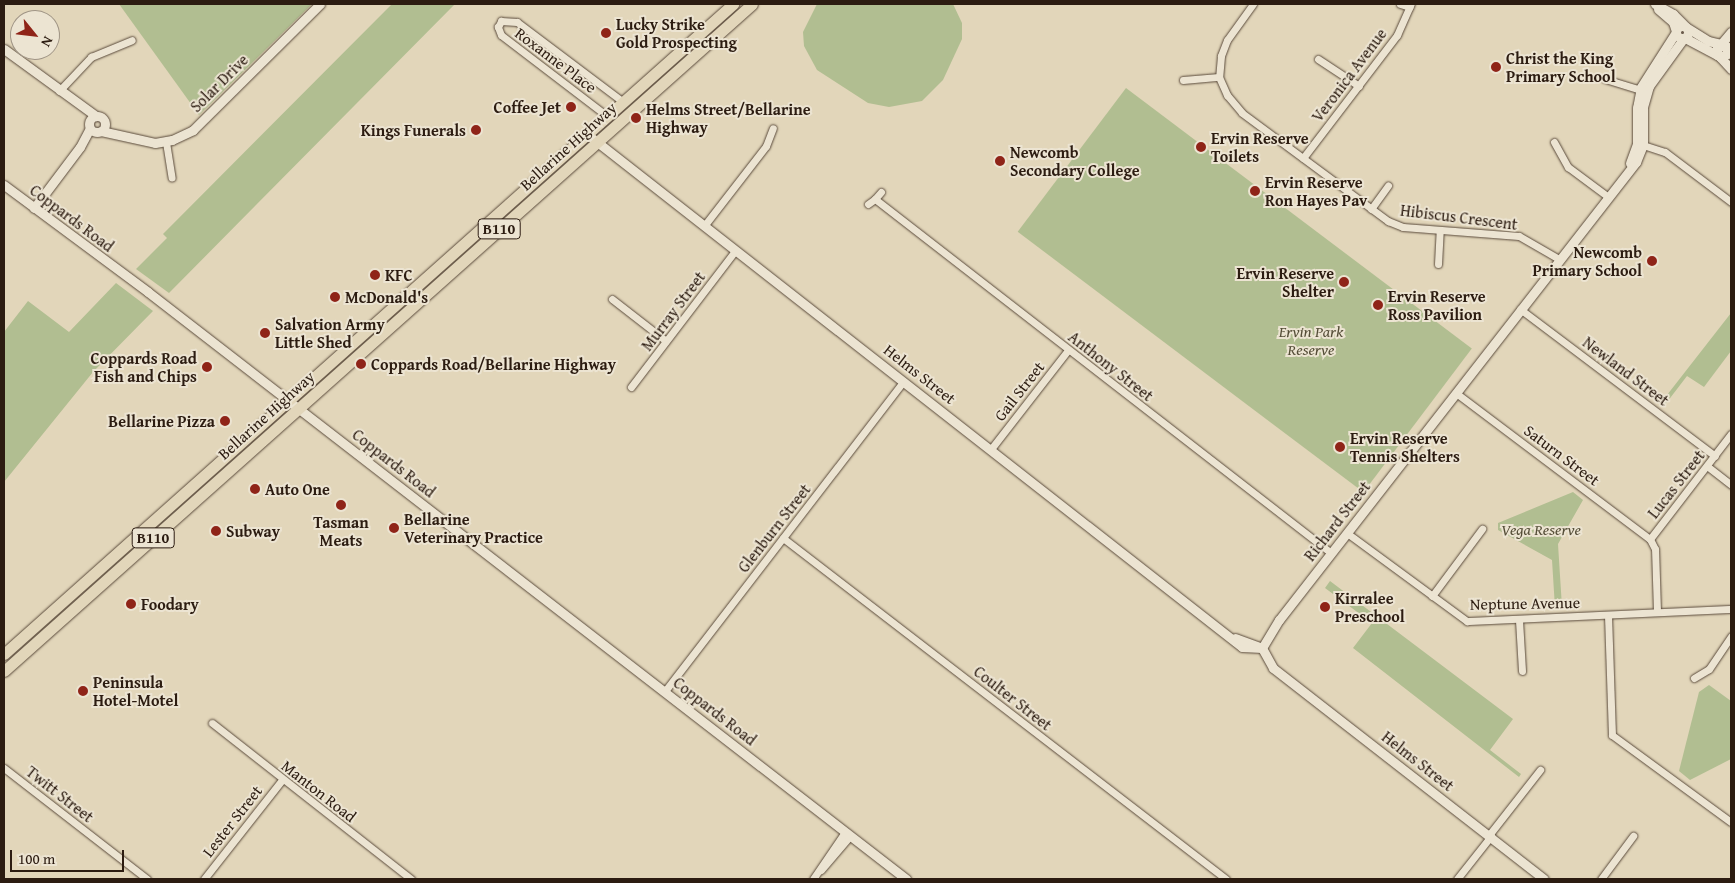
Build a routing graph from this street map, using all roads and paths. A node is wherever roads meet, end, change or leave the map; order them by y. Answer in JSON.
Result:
{"nodes":[{"id":1,"x":320,"y":4,"type":"edge"},
{"id":2,"x":732,"y":4,"type":"edge"},
{"id":3,"x":752,"y":4,"type":"edge"},
{"id":4,"x":1253,"y":4,"type":"edge"},
{"id":5,"x":1400,"y":4,"type":"edge"},
{"id":6,"x":1654,"y":4,"type":"edge"},
{"id":7,"x":1410,"y":6,"type":"edge"},
{"id":8,"x":1686,"y":27,"type":"junction"},
{"id":9,"x":1731,"y":32,"type":"edge"},
{"id":10,"x":1680,"y":35,"type":"junction"},
{"id":11,"x":132,"y":40,"type":"dead end"},
{"id":12,"x":1727,"y":48,"type":"edge"},
{"id":13,"x":4,"y":49,"type":"edge"},
{"id":14,"x":1718,"y":56,"type":"junction"},
{"id":15,"x":1318,"y":59,"type":"dead end"},
{"id":16,"x":1731,"y":69,"type":"edge"},
{"id":17,"x":1219,"y":76,"type":"junction"},
{"id":18,"x":1605,"y":79,"type":"dead end"},
{"id":19,"x":1183,"y":80,"type":"dead end"},
{"id":20,"x":1358,"y":86,"type":"junction"},
{"id":21,"x":1644,"y":91,"type":"junction"},
{"id":22,"x":59,"y":92,"type":"junction"},
{"id":23,"x":623,"y":102,"type":"junction"},
{"id":24,"x":607,"y":116,"type":"junction"},
{"id":25,"x":96,"y":125,"type":"junction"},
{"id":26,"x":773,"y":128,"type":"dead end"},
{"id":27,"x":587,"y":134,"type":"junction"},
{"id":28,"x":166,"y":142,"type":"junction"},
{"id":29,"x":597,"y":142,"type":"junction"},
{"id":30,"x":1554,"y":142,"type":"dead end"},
{"id":31,"x":1640,"y":144,"type":"junction"},
{"id":32,"x":1303,"y":158,"type":"junction"},
{"id":33,"x":172,"y":178,"type":"dead end"},
{"id":34,"x":4,"y":185,"type":"edge"},
{"id":35,"x":1388,"y":186,"type":"dead end"},
{"id":36,"x":881,"y":192,"type":"dead end"},
{"id":37,"x":1607,"y":196,"type":"junction"},
{"id":38,"x":875,"y":200,"type":"junction"},
{"id":39,"x":1731,"y":202,"type":"edge"},
{"id":40,"x":868,"y":204,"type":"dead end"},
{"id":41,"x":34,"y":208,"type":"junction"},
{"id":42,"x":1371,"y":209,"type":"junction"},
{"id":43,"x":704,"y":226,"type":"junction"},
{"id":44,"x":1440,"y":231,"type":"junction"},
{"id":45,"x":736,"y":251,"type":"junction"},
{"id":46,"x":1559,"y":259,"type":"junction"},
{"id":47,"x":1438,"y":264,"type":"dead end"},
{"id":48,"x":612,"y":300,"type":"dead end"},
{"id":49,"x":1520,"y":309,"type":"junction"},
{"id":50,"x":666,"y":342,"type":"junction"},
{"id":51,"x":1068,"y":350,"type":"junction"},
{"id":52,"x":904,"y":380,"type":"junction"},
{"id":53,"x":631,"y":387,"type":"dead end"},
{"id":54,"x":1456,"y":393,"type":"junction"},
{"id":55,"x":288,"y":401,"type":"junction"},
{"id":56,"x":298,"y":408,"type":"junction"},
{"id":57,"x":1731,"y":434,"type":"edge"},
{"id":58,"x":992,"y":449,"type":"junction"},
{"id":59,"x":1715,"y":456,"type":"junction"},
{"id":60,"x":1707,"y":466,"type":"junction"},
{"id":61,"x":1731,"y":485,"type":"edge"},
{"id":62,"x":1482,"y":529,"type":"dead end"},
{"id":63,"x":1347,"y":533,"type":"junction"},
{"id":64,"x":783,"y":538,"type":"junction"},
{"id":65,"x":1650,"y":539,"type":"junction"},
{"id":66,"x":1331,"y":553,"type":"junction"},
{"id":67,"x":1432,"y":596,"type":"junction"},
{"id":68,"x":1731,"y":609,"type":"edge"},
{"id":69,"x":1657,"y":611,"type":"junction"},
{"id":70,"x":1608,"y":615,"type":"junction"},
{"id":71,"x":1519,"y":620,"type":"junction"},
{"id":72,"x":1731,"y":636,"type":"edge"},
{"id":73,"x":1258,"y":647,"type":"junction"},
{"id":74,"x":4,"y":654,"type":"edge"},
{"id":75,"x":4,"y":671,"type":"edge"},
{"id":76,"x":1522,"y":671,"type":"dead end"},
{"id":77,"x":1694,"y":678,"type":"dead end"},
{"id":78,"x":665,"y":691,"type":"junction"},
{"id":79,"x":212,"y":723,"type":"dead end"},
{"id":80,"x":4,"y":768,"type":"edge"},
{"id":81,"x":1540,"y":770,"type":"dead end"},
{"id":82,"x":282,"y":780,"type":"junction"},
{"id":83,"x":1731,"y":822,"type":"edge"},
{"id":84,"x":848,"y":834,"type":"junction"},
{"id":85,"x":1490,"y":835,"type":"junction"},
{"id":86,"x":1632,"y":836,"type":"dead end"},
{"id":87,"x":814,"y":877,"type":"edge"},
{"id":88,"x":147,"y":879,"type":"edge"},
{"id":89,"x":204,"y":879,"type":"edge"},
{"id":90,"x":411,"y":879,"type":"edge"},
{"id":91,"x":906,"y":879,"type":"edge"},
{"id":92,"x":1226,"y":879,"type":"edge"},
{"id":93,"x":1457,"y":879,"type":"edge"},
{"id":94,"x":1544,"y":879,"type":"edge"},
{"id":95,"x":1601,"y":879,"type":"edge"}],
"edges":[{"from":1,"to":28,"type":"street","name":"Solar Drive"},
{"from":2,"to":23,"type":"highway","name":"Bellarine Highway","number":"B110"},
{"from":3,"to":29,"type":"highway","name":"Bellarine Highway","number":"B110"},
{"from":4,"to":17,"type":"street"},
{"from":5,"to":7,"type":"street"},
{"from":6,"to":8,"type":"street"},
{"from":6,"to":10,"type":"street"},
{"from":7,"to":20,"type":"street","name":"Veronica Avenue"},
{"from":8,"to":10,"type":"street"},
{"from":8,"to":12,"type":"street"},
{"from":9,"to":12,"type":"street"},
{"from":10,"to":14,"type":"street"},
{"from":10,"to":21,"type":"street","name":"Richard Street"},
{"from":11,"to":22,"type":"street"},
{"from":12,"to":14,"type":"street"},
{"from":13,"to":22,"type":"street"},
{"from":14,"to":16,"type":"street"},
{"from":15,"to":20,"type":"street"},
{"from":17,"to":19,"type":"street"},
{"from":17,"to":32,"type":"street","name":"Hibiscus Crescent"},
{"from":18,"to":21,"type":"street"},
{"from":20,"to":32,"type":"street","name":"Veronica Avenue"},
{"from":21,"to":31,"type":"street","name":"Richard Street"},
{"from":22,"to":25,"type":"street"},
{"from":23,"to":24,"type":"highway","name":"Bellarine Highway","number":"B110"},
{"from":23,"to":24,"type":"street","name":"Roxanne Place"},
{"from":24,"to":27,"type":"highway","name":"Bellarine Highway","number":"B110"},
{"from":25,"to":28,"type":"street","name":"Solar Drive"},
{"from":25,"to":41,"type":"street"},
{"from":26,"to":43,"type":"street"},
{"from":27,"to":29,"type":"street","name":"Helms Street"},
{"from":27,"to":55,"type":"highway","name":"Bellarine Highway","number":"B110"},
{"from":28,"to":33,"type":"street"},
{"from":29,"to":43,"type":"street","name":"Helms Street"},
{"from":29,"to":56,"type":"highway","name":"Bellarine Highway","number":"B110"},
{"from":30,"to":37,"type":"street"},
{"from":31,"to":37,"type":"street","name":"Richard Street"},
{"from":31,"to":39,"type":"street"},
{"from":32,"to":42,"type":"street","name":"Hibiscus Crescent"},
{"from":34,"to":41,"type":"street","name":"Coppards Road"},
{"from":35,"to":42,"type":"street"},
{"from":36,"to":38,"type":"street"},
{"from":37,"to":46,"type":"street","name":"Richard Street"},
{"from":38,"to":40,"type":"street"},
{"from":38,"to":51,"type":"street","name":"Anthony Street"},
{"from":41,"to":55,"type":"street","name":"Coppards Road"},
{"from":42,"to":44,"type":"street","name":"Hibiscus Crescent"},
{"from":43,"to":45,"type":"street","name":"Helms Street"},
{"from":44,"to":46,"type":"street","name":"Hibiscus Crescent"},
{"from":44,"to":47,"type":"street"},
{"from":45,"to":50,"type":"street","name":"Murray Street"},
{"from":45,"to":52,"type":"street","name":"Helms Street"},
{"from":46,"to":49,"type":"street","name":"Richard Street"},
{"from":48,"to":50,"type":"street"},
{"from":49,"to":54,"type":"street","name":"Richard Street"},
{"from":49,"to":59,"type":"street","name":"Newland Street"},
{"from":50,"to":53,"type":"street","name":"Murray Street"},
{"from":51,"to":58,"type":"street","name":"Gail Street"},
{"from":51,"to":66,"type":"street","name":"Anthony Street"},
{"from":52,"to":58,"type":"street","name":"Helms Street"},
{"from":52,"to":64,"type":"street","name":"Glenburn Street"},
{"from":54,"to":63,"type":"street","name":"Richard Street"},
{"from":54,"to":65,"type":"street","name":"Saturn Street"},
{"from":55,"to":56,"type":"street","name":"Coppards Road"},
{"from":55,"to":74,"type":"highway","name":"Bellarine Highway","number":"B110"},
{"from":56,"to":75,"type":"highway","name":"Bellarine Highway","number":"B110"},
{"from":56,"to":78,"type":"street","name":"Coppards Road"},
{"from":57,"to":59,"type":"street","name":"Lucas Street"},
{"from":58,"to":73,"type":"street","name":"Helms Street"},
{"from":59,"to":60,"type":"street","name":"Lucas Street"},
{"from":60,"to":61,"type":"street"},
{"from":60,"to":65,"type":"street","name":"Lucas Street"},
{"from":62,"to":67,"type":"street"},
{"from":63,"to":66,"type":"street","name":"Richard Street"},
{"from":63,"to":67,"type":"street","name":"Neptune Avenue"},
{"from":64,"to":78,"type":"street","name":"Glenburn Street"},
{"from":64,"to":92,"type":"street","name":"Coulter Street"},
{"from":65,"to":69,"type":"street","name":"Lucas Street"},
{"from":66,"to":73,"type":"street","name":"Richard Street"},
{"from":67,"to":71,"type":"street","name":"Neptune Avenue"},
{"from":68,"to":69,"type":"street","name":"Neptune Avenue"},
{"from":69,"to":70,"type":"street","name":"Neptune Avenue"},
{"from":70,"to":71,"type":"street","name":"Neptune Avenue"},
{"from":70,"to":83,"type":"street"},
{"from":71,"to":76,"type":"street"},
{"from":72,"to":77,"type":"street"},
{"from":73,"to":85,"type":"street","name":"Helms Street"},
{"from":78,"to":84,"type":"street","name":"Coppards Road"},
{"from":79,"to":82,"type":"street","name":"Manton Road"},
{"from":80,"to":88,"type":"street","name":"Twitt Street"},
{"from":81,"to":85,"type":"street"},
{"from":82,"to":89,"type":"street","name":"Lester Street"},
{"from":82,"to":90,"type":"street","name":"Manton Road"},
{"from":84,"to":87,"type":"street"},
{"from":84,"to":91,"type":"street","name":"Coppards Road"},
{"from":85,"to":93,"type":"street"},
{"from":85,"to":94,"type":"street","name":"Helms Street"},
{"from":86,"to":95,"type":"street"}]}
